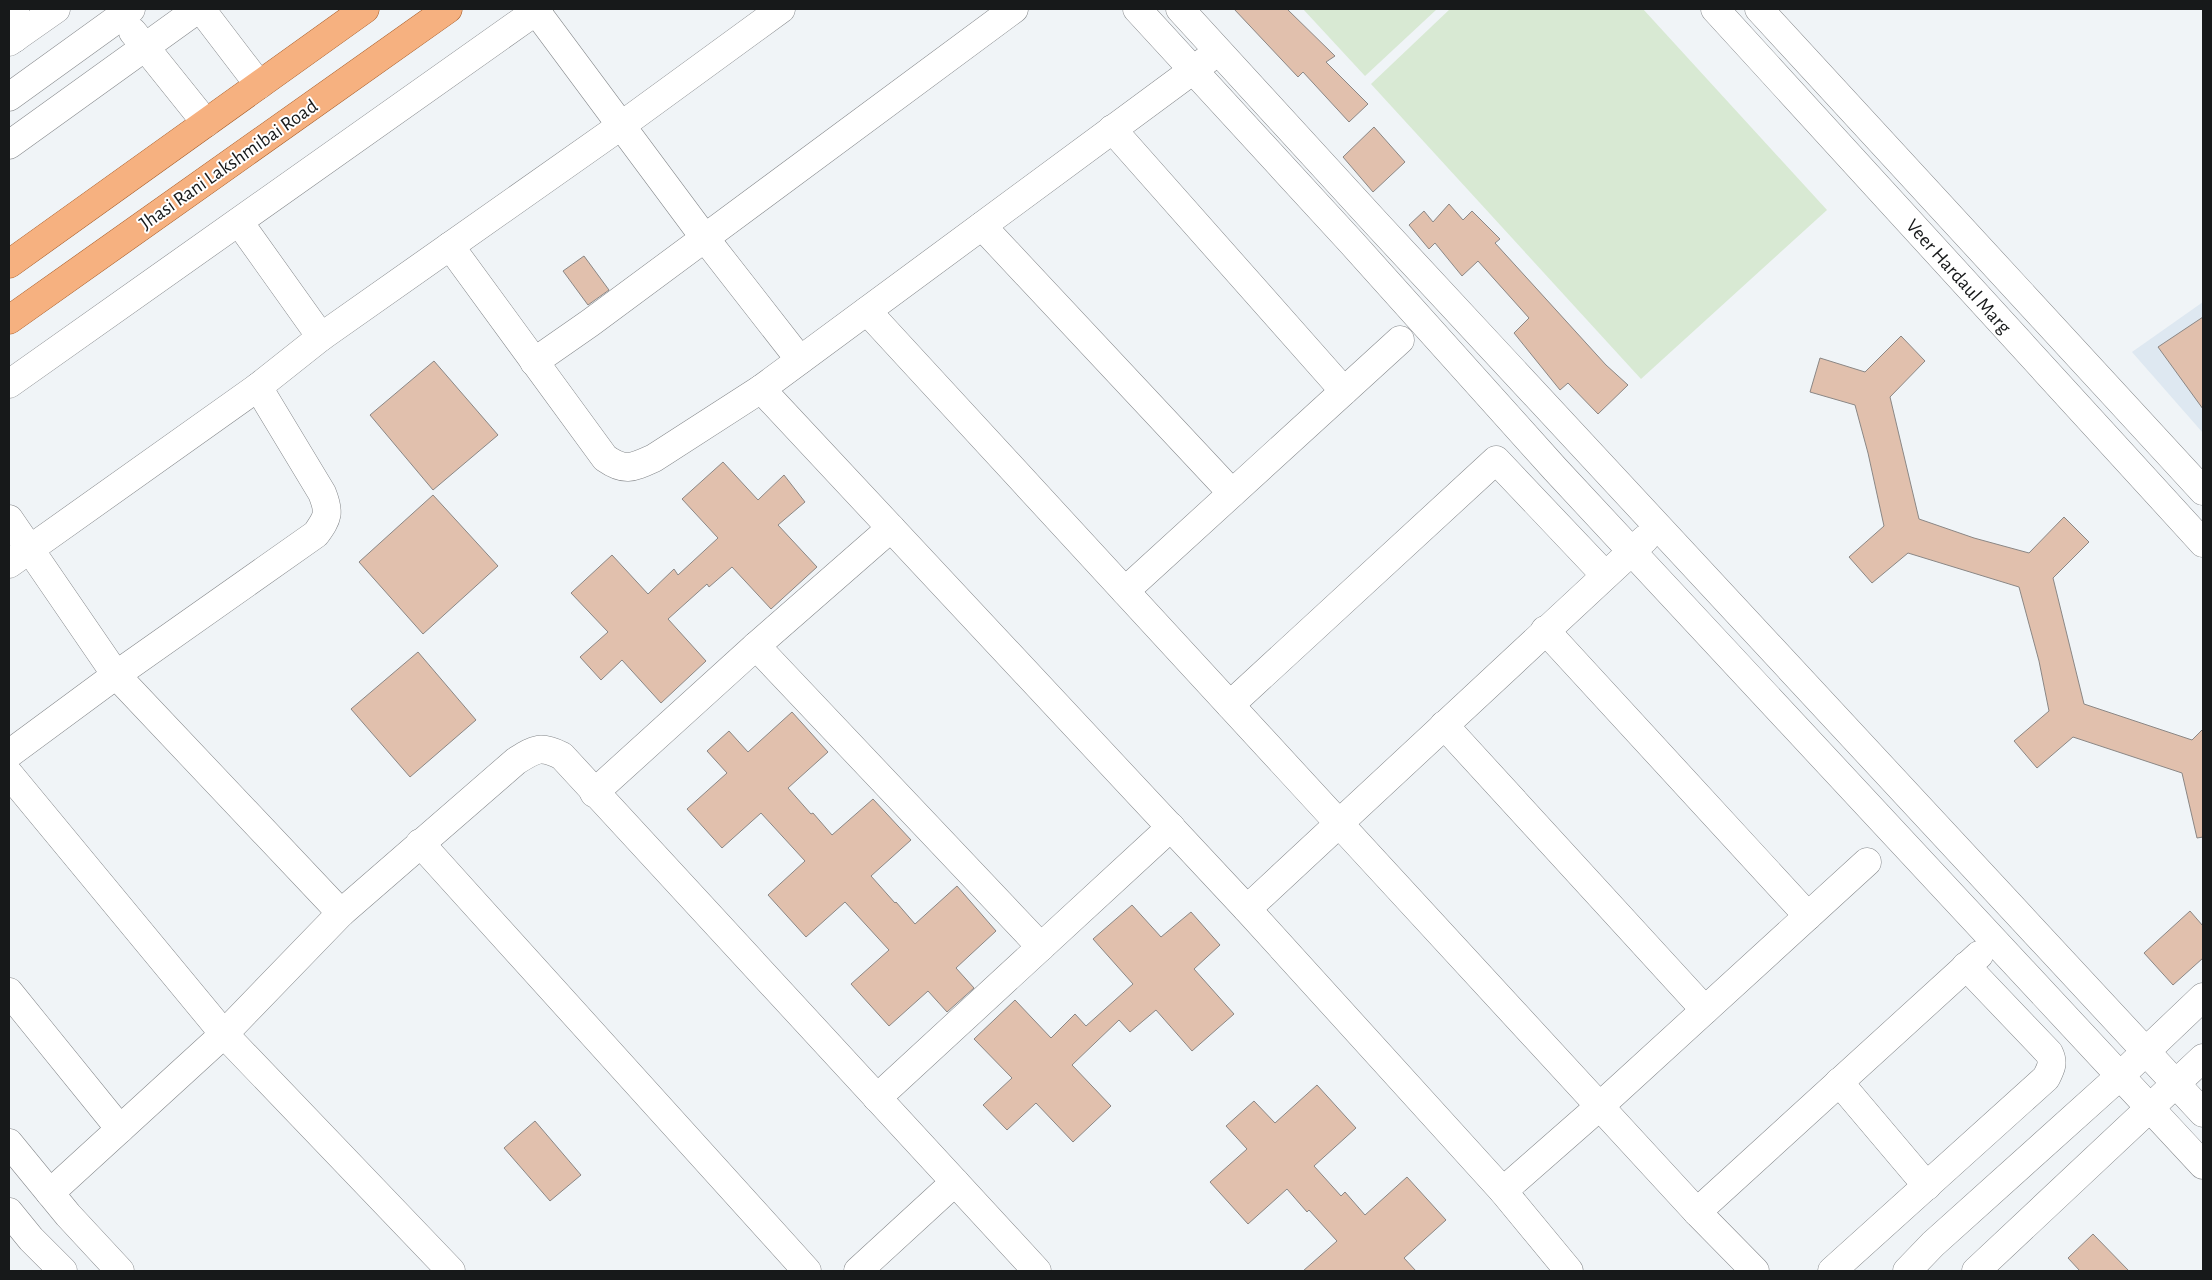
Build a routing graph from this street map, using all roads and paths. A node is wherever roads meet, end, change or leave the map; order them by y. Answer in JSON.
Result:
{"nodes":[{"id":1,"x":15,"y":9,"type":"edge"},
{"id":2,"x":56,"y":9,"type":"edge"},
{"id":3,"x":200,"y":9,"type":"edge"},
{"id":4,"x":365,"y":9,"type":"edge"},
{"id":5,"x":448,"y":9,"type":"edge"},
{"id":6,"x":781,"y":9,"type":"edge"},
{"id":7,"x":1014,"y":9,"type":"edge"},
{"id":8,"x":1137,"y":9,"type":"edge"},
{"id":9,"x":1180,"y":9,"type":"edge"},
{"id":10,"x":1715,"y":9,"type":"edge"},
{"id":11,"x":1759,"y":9,"type":"edge"},
{"id":12,"x":538,"y":10,"type":"edge"},
{"id":13,"x":125,"y":13,"type":"edge"},
{"id":14,"x":12,"y":40,"type":"edge"},
{"id":15,"x":146,"y":47,"type":"junction"},
{"id":16,"x":1218,"y":50,"type":"junction"},
{"id":17,"x":1194,"y":71,"type":"junction"},
{"id":18,"x":259,"y":85,"type":"junction"},
{"id":19,"x":9,"y":97,"type":"edge"},
{"id":20,"x":206,"y":122,"type":"junction"},
{"id":21,"x":622,"y":125,"type":"junction"},
{"id":22,"x":1112,"y":129,"type":"junction"},
{"id":23,"x":9,"y":146,"type":"edge"},
{"id":24,"x":239,"y":222,"type":"junction"},
{"id":25,"x":982,"y":226,"type":"junction"},
{"id":26,"x":704,"y":237,"type":"junction"},
{"id":27,"x":450,"y":246,"type":"junction"},
{"id":28,"x":9,"y":264,"type":"edge"},
{"id":29,"x":867,"y":311,"type":"junction"},
{"id":30,"x":9,"y":320,"type":"edge"},
{"id":31,"x":321,"y":337,"type":"junction"},
{"id":32,"x":1400,"y":340,"type":"dead end"},
{"id":33,"x":800,"y":360,"type":"junction"},
{"id":34,"x":534,"y":362,"type":"junction"},
{"id":35,"x":9,"y":384,"type":"edge"},
{"id":36,"x":258,"y":387,"type":"junction"},
{"id":37,"x":761,"y":389,"type":"junction"},
{"id":38,"x":1344,"y":391,"type":"junction"},
{"id":39,"x":2203,"y":491,"type":"edge"},
{"id":40,"x":1232,"y":493,"type":"junction"},
{"id":41,"x":9,"y":519,"type":"edge"},
{"id":42,"x":1658,"y":526,"type":"junction"},
{"id":43,"x":891,"y":528,"type":"junction"},
{"id":44,"x":2203,"y":543,"type":"edge"},
{"id":45,"x":30,"y":547,"type":"junction"},
{"id":46,"x":1633,"y":552,"type":"junction"},
{"id":47,"x":9,"y":564,"type":"edge"},
{"id":48,"x":1605,"y":575,"type":"junction"},
{"id":49,"x":1125,"y":591,"type":"junction"},
{"id":50,"x":1545,"y":630,"type":"junction"},
{"id":51,"x":756,"y":646,"type":"junction"},
{"id":52,"x":116,"y":675,"type":"junction"},
{"id":53,"x":1230,"y":705,"type":"junction"},
{"id":54,"x":1444,"y":725,"type":"junction"},
{"id":55,"x":9,"y":754,"type":"edge"},
{"id":56,"x":9,"y":774,"type":"edge"},
{"id":57,"x":594,"y":793,"type":"junction"},
{"id":58,"x":1339,"y":824,"type":"junction"},
{"id":59,"x":1170,"y":827,"type":"junction"},
{"id":60,"x":420,"y":843,"type":"junction"},
{"id":61,"x":1867,"y":862,"type":"dead end"},
{"id":62,"x":1247,"y":909,"type":"junction"},
{"id":63,"x":342,"y":913,"type":"junction"},
{"id":64,"x":1808,"y":916,"type":"junction"},
{"id":65,"x":1996,"y":941,"type":"junction"},
{"id":66,"x":1041,"y":947,"type":"junction"},
{"id":67,"x":1966,"y":966,"type":"junction"},
{"id":68,"x":9,"y":992,"type":"edge"},
{"id":69,"x":2203,"y":997,"type":"edge"},
{"id":70,"x":1705,"y":1010,"type":"junction"},
{"id":71,"x":224,"y":1034,"type":"junction"},
{"id":72,"x":2145,"y":1050,"type":"junction"},
{"id":73,"x":2203,"y":1058,"type":"edge"},
{"id":74,"x":2121,"y":1075,"type":"junction"},
{"id":75,"x":1840,"y":1082,"type":"junction"},
{"id":76,"x":2176,"y":1084,"type":"junction"},
{"id":77,"x":877,"y":1098,"type":"junction"},
{"id":78,"x":1600,"y":1106,"type":"junction"},
{"id":79,"x":2151,"y":1108,"type":"junction"},
{"id":80,"x":2203,"y":1113,"type":"edge"},
{"id":81,"x":120,"y":1129,"type":"junction"},
{"id":82,"x":9,"y":1143,"type":"edge"},
{"id":83,"x":2203,"y":1165,"type":"edge"},
{"id":84,"x":955,"y":1182,"type":"junction"},
{"id":85,"x":1927,"y":1186,"type":"junction"},
{"id":86,"x":1503,"y":1191,"type":"junction"},
{"id":87,"x":50,"y":1193,"type":"junction"},
{"id":88,"x":9,"y":1212,"type":"edge"},
{"id":89,"x":1698,"y":1212,"type":"junction"},
{"id":90,"x":63,"y":1271,"type":"edge"},
{"id":91,"x":120,"y":1271,"type":"edge"},
{"id":92,"x":451,"y":1271,"type":"edge"},
{"id":93,"x":807,"y":1271,"type":"edge"},
{"id":94,"x":858,"y":1271,"type":"edge"},
{"id":95,"x":1037,"y":1271,"type":"edge"},
{"id":96,"x":1569,"y":1271,"type":"edge"},
{"id":97,"x":1755,"y":1271,"type":"edge"},
{"id":98,"x":1832,"y":1271,"type":"edge"},
{"id":99,"x":1907,"y":1271,"type":"edge"},
{"id":100,"x":1976,"y":1271,"type":"edge"}],
"edges":[{"from":1,"to":14,"type":"street"},
{"from":2,"to":14,"type":"street"},
{"from":3,"to":15,"type":"street"},
{"from":3,"to":18,"type":"street"},
{"from":4,"to":18,"type":"main road"},
{"from":5,"to":30,"type":"main road","name":"Jhasi Rani Lakshmibai Road"},
{"from":6,"to":21,"type":"street"},
{"from":7,"to":26,"type":"street"},
{"from":8,"to":17,"type":"street"},
{"from":9,"to":16,"type":"street"},
{"from":10,"to":44,"type":"street","name":"Veer Hardaul Marg"},
{"from":11,"to":39,"type":"street","name":"Veer Hardaul Marg"},
{"from":12,"to":21,"type":"street"},
{"from":12,"to":24,"type":"street"},
{"from":13,"to":15,"type":"street"},
{"from":13,"to":19,"type":"street"},
{"from":15,"to":20,"type":"street"},
{"from":15,"to":23,"type":"street"},
{"from":16,"to":17,"type":"street"},
{"from":16,"to":42,"type":"street"},
{"from":17,"to":22,"type":"street"},
{"from":17,"to":46,"type":"street"},
{"from":18,"to":20,"type":"main road"},
{"from":20,"to":28,"type":"main road"},
{"from":21,"to":26,"type":"street"},
{"from":21,"to":27,"type":"street"},
{"from":22,"to":25,"type":"street"},
{"from":22,"to":38,"type":"street"},
{"from":24,"to":31,"type":"street"},
{"from":24,"to":35,"type":"street"},
{"from":25,"to":29,"type":"street"},
{"from":25,"to":40,"type":"street"},
{"from":26,"to":33,"type":"street"},
{"from":26,"to":34,"type":"street"},
{"from":27,"to":31,"type":"street"},
{"from":27,"to":34,"type":"street"},
{"from":29,"to":33,"type":"street"},
{"from":29,"to":49,"type":"street"},
{"from":31,"to":36,"type":"street"},
{"from":32,"to":38,"type":"street"},
{"from":33,"to":37,"type":"street"},
{"from":34,"to":37,"type":"street"},
{"from":36,"to":45,"type":"street"},
{"from":36,"to":52,"type":"street"},
{"from":37,"to":43,"type":"street"},
{"from":38,"to":40,"type":"street"},
{"from":40,"to":49,"type":"street"},
{"from":41,"to":45,"type":"street"},
{"from":42,"to":46,"type":"street"},
{"from":42,"to":72,"type":"street"},
{"from":43,"to":51,"type":"street"},
{"from":43,"to":59,"type":"street"},
{"from":45,"to":47,"type":"street"},
{"from":45,"to":52,"type":"street"},
{"from":46,"to":48,"type":"street"},
{"from":46,"to":65,"type":"street"},
{"from":48,"to":50,"type":"street"},
{"from":48,"to":53,"type":"street"},
{"from":49,"to":53,"type":"street"},
{"from":50,"to":54,"type":"street"},
{"from":50,"to":64,"type":"street"},
{"from":51,"to":57,"type":"street"},
{"from":51,"to":66,"type":"street"},
{"from":52,"to":55,"type":"street"},
{"from":52,"to":63,"type":"street"},
{"from":53,"to":58,"type":"street"},
{"from":54,"to":58,"type":"street"},
{"from":54,"to":70,"type":"street"},
{"from":56,"to":71,"type":"street"},
{"from":57,"to":60,"type":"street"},
{"from":57,"to":77,"type":"street"},
{"from":58,"to":62,"type":"street"},
{"from":58,"to":78,"type":"street"},
{"from":59,"to":62,"type":"street"},
{"from":59,"to":66,"type":"street"},
{"from":60,"to":63,"type":"street"},
{"from":60,"to":93,"type":"street"},
{"from":61,"to":64,"type":"street"},
{"from":62,"to":86,"type":"street"},
{"from":63,"to":71,"type":"street"},
{"from":64,"to":70,"type":"street"},
{"from":65,"to":67,"type":"street"},
{"from":65,"to":74,"type":"street"},
{"from":66,"to":77,"type":"street"},
{"from":67,"to":75,"type":"street"},
{"from":67,"to":85,"type":"street"},
{"from":68,"to":81,"type":"street"},
{"from":69,"to":72,"type":"street"},
{"from":70,"to":78,"type":"street"},
{"from":71,"to":81,"type":"street"},
{"from":71,"to":92,"type":"street"},
{"from":72,"to":74,"type":"street"},
{"from":72,"to":76,"type":"street"},
{"from":73,"to":76,"type":"street"},
{"from":74,"to":79,"type":"street"},
{"from":74,"to":99,"type":"street"},
{"from":75,"to":85,"type":"street"},
{"from":75,"to":89,"type":"street"},
{"from":76,"to":79,"type":"street"},
{"from":76,"to":80,"type":"street"},
{"from":77,"to":84,"type":"street"},
{"from":78,"to":86,"type":"street"},
{"from":78,"to":89,"type":"street"},
{"from":79,"to":83,"type":"street"},
{"from":79,"to":100,"type":"street"},
{"from":81,"to":87,"type":"street"},
{"from":82,"to":87,"type":"street"},
{"from":84,"to":94,"type":"street"},
{"from":84,"to":95,"type":"street"},
{"from":85,"to":98,"type":"street"},
{"from":86,"to":96,"type":"street"},
{"from":87,"to":91,"type":"street"},
{"from":88,"to":90,"type":"street"},
{"from":89,"to":97,"type":"street"}]}
